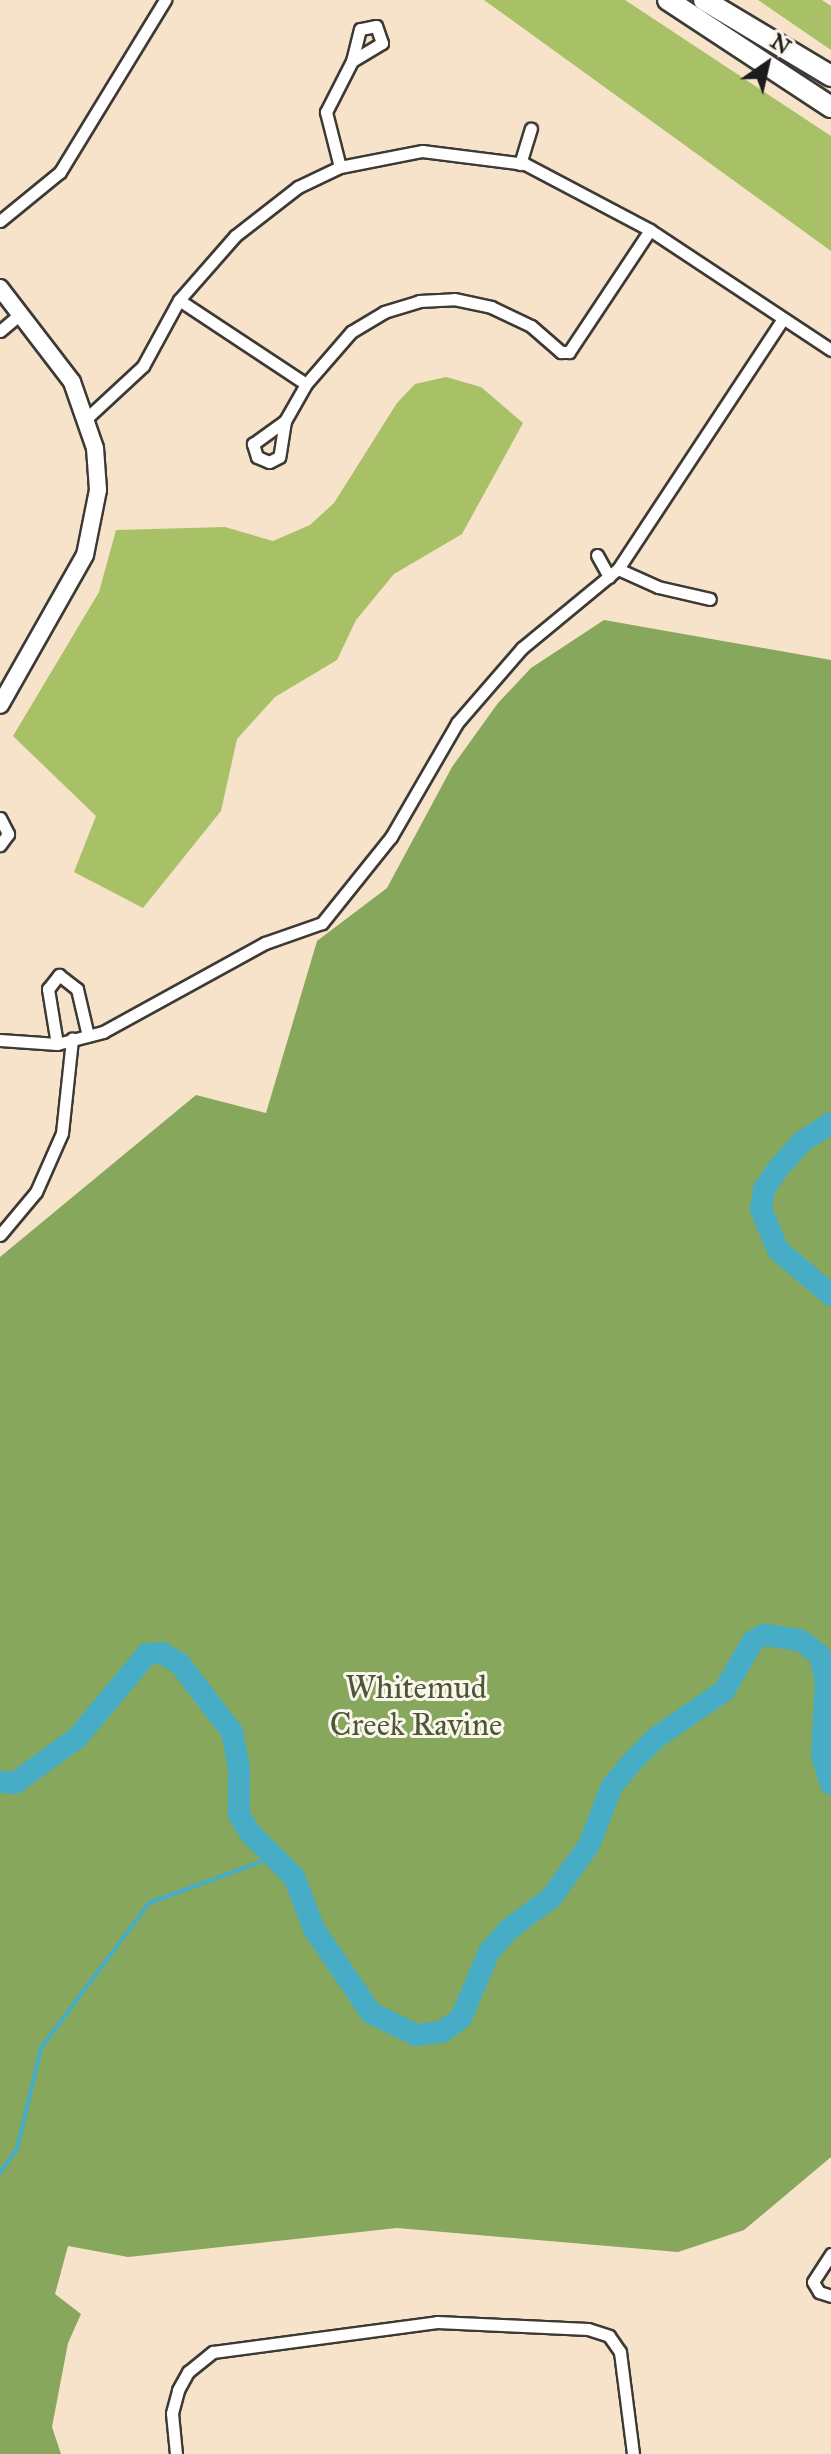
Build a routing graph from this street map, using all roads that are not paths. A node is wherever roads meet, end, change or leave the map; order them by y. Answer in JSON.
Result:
{"nodes":[{"id":1,"x":165,"y":0,"type":"edge"},
{"id":2,"x":668,"y":0,"type":"edge"},
{"id":3,"x":704,"y":0,"type":"edge"},
{"id":4,"x":730,"y":0,"type":"edge"},
{"id":5,"x":352,"y":61,"type":"dead end"},
{"id":6,"x":831,"y":74,"type":"edge"},
{"id":7,"x":831,"y":107,"type":"edge"},
{"id":8,"x":531,"y":129,"type":"dead end"},
{"id":9,"x":520,"y":164,"type":"junction"},
{"id":10,"x":340,"y":167,"type":"junction"},
{"id":11,"x":0,"y":221,"type":"edge"},
{"id":12,"x":650,"y":230,"type":"junction"},
{"id":13,"x":0,"y":288,"type":"edge"},
{"id":14,"x":179,"y":300,"type":"junction"},
{"id":15,"x":20,"y":314,"type":"junction"},
{"id":16,"x":782,"y":320,"type":"junction"},
{"id":17,"x":0,"y":331,"type":"edge"},
{"id":18,"x":831,"y":350,"type":"edge"},
{"id":19,"x":306,"y":384,"type":"junction"},
{"id":20,"x":88,"y":417,"type":"junction"},
{"id":21,"x":285,"y":421,"type":"dead end"},
{"id":22,"x":597,"y":555,"type":"dead end"},
{"id":23,"x":614,"y":573,"type":"junction"},
{"id":24,"x":710,"y":599,"type":"dead end"},
{"id":25,"x":0,"y":705,"type":"edge"},
{"id":26,"x":0,"y":818,"type":"edge"},
{"id":27,"x":0,"y":845,"type":"edge"},
{"id":28,"x":88,"y":1036,"type":"junction"},
{"id":29,"x":72,"y":1039,"type":"junction"},
{"id":30,"x":0,"y":1040,"type":"edge"},
{"id":31,"x":57,"y":1044,"type":"junction"},
{"id":32,"x":0,"y":1235,"type":"edge"},
{"id":33,"x":831,"y":2254,"type":"edge"},
{"id":34,"x":831,"y":2296,"type":"edge"},
{"id":35,"x":176,"y":2454,"type":"edge"},
{"id":36,"x":633,"y":2454,"type":"edge"}],
"edges":[{"from":1,"to":11,"type":"street"},
{"from":2,"to":7,"type":"highway"},
{"from":3,"to":6,"type":"highway"},
{"from":4,"to":6,"type":"highway"},
{"from":5,"to":10,"type":"street"},
{"from":8,"to":9,"type":"street"},
{"from":9,"to":10,"type":"street"},
{"from":9,"to":12,"type":"street"},
{"from":10,"to":14,"type":"street"},
{"from":12,"to":16,"type":"street"},
{"from":12,"to":19,"type":"street"},
{"from":13,"to":15,"type":"street"},
{"from":14,"to":19,"type":"street"},
{"from":14,"to":20,"type":"street"},
{"from":15,"to":17,"type":"street"},
{"from":15,"to":20,"type":"street"},
{"from":16,"to":18,"type":"street"},
{"from":16,"to":23,"type":"street"},
{"from":19,"to":21,"type":"street"},
{"from":20,"to":25,"type":"street"},
{"from":22,"to":23,"type":"street"},
{"from":23,"to":24,"type":"street"},
{"from":23,"to":28,"type":"street"},
{"from":26,"to":27,"type":"street"},
{"from":28,"to":29,"type":"street"},
{"from":28,"to":31,"type":"street"},
{"from":29,"to":31,"type":"street"},
{"from":29,"to":32,"type":"street"},
{"from":30,"to":31,"type":"street"},
{"from":33,"to":34,"type":"street"},
{"from":35,"to":36,"type":"street"}]}
